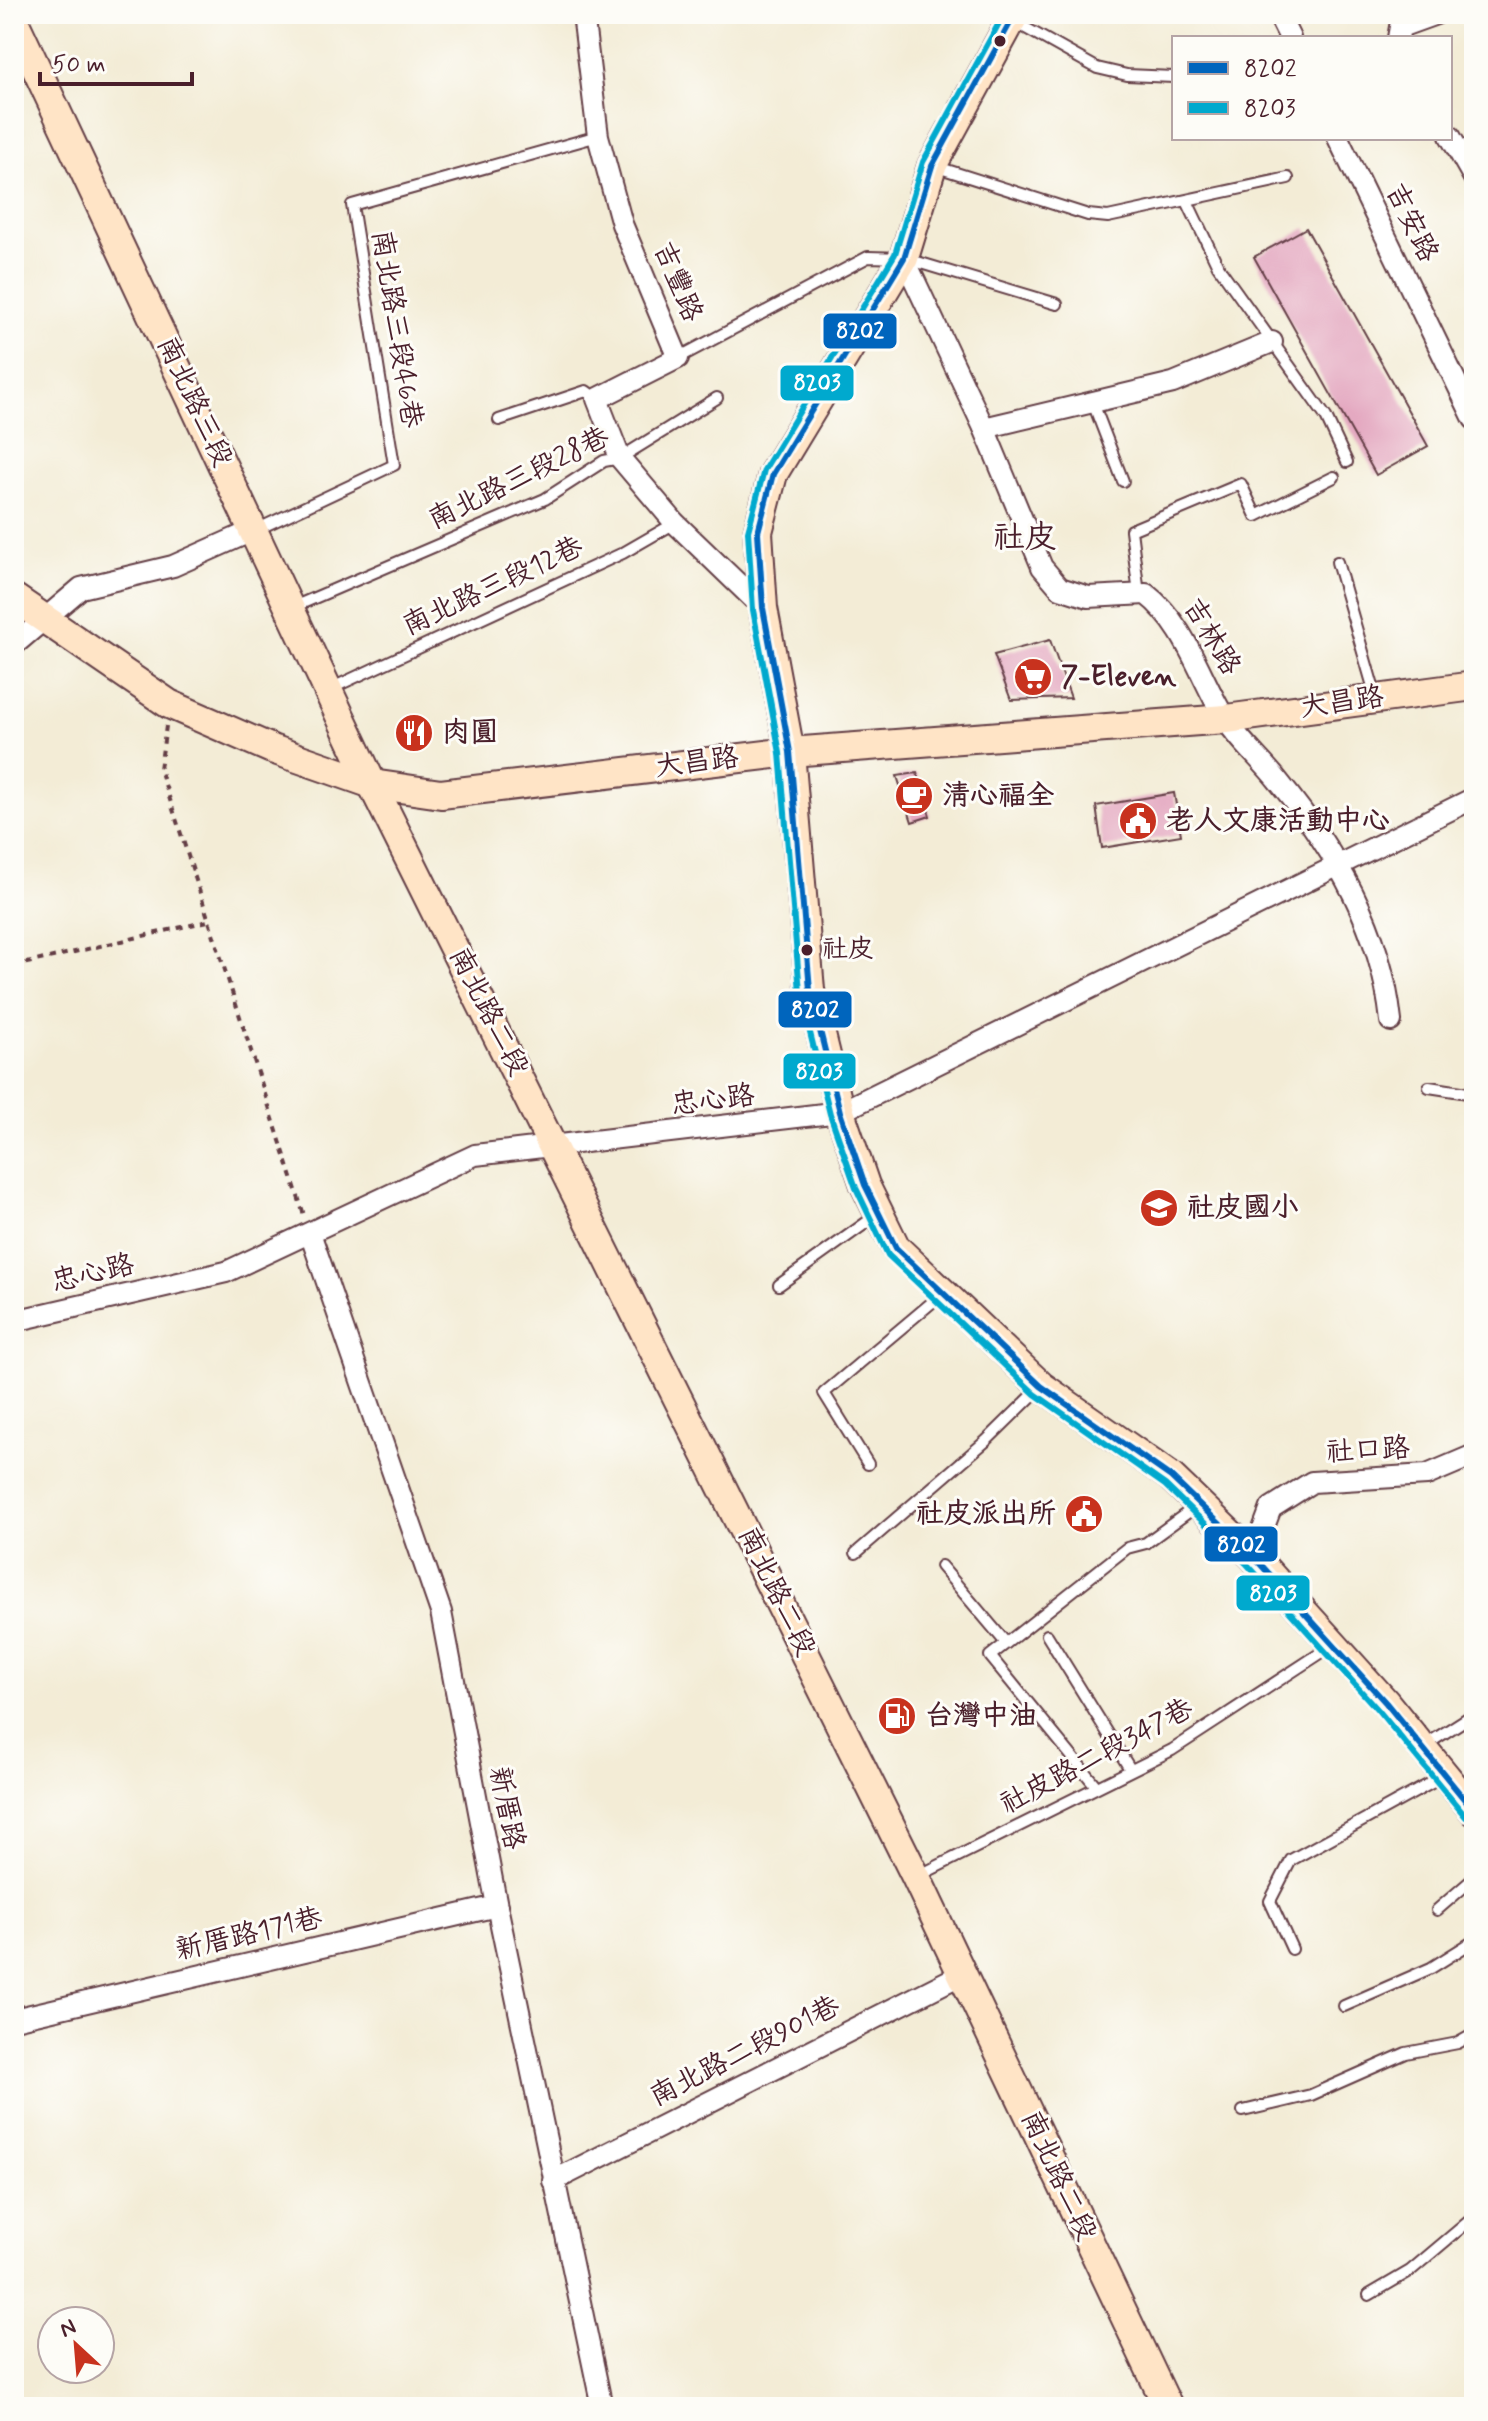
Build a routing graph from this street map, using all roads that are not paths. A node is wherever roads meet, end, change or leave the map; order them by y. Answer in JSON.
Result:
{"nodes":[{"id":1,"x":583,"y":14,"type":"edge"},
{"id":2,"x":1278,"y":14,"type":"edge"},
{"id":3,"x":1436,"y":14,"type":"edge"},
{"id":4,"x":1013,"y":17,"type":"edge"},
{"id":5,"x":14,"y":21,"type":"edge"},
{"id":6,"x":1289,"y":36,"type":"edge"},
{"id":7,"x":1398,"y":36,"type":"edge"},
{"id":8,"x":1172,"y":77,"type":"edge"},
{"id":9,"x":598,"y":136,"type":"junction"},
{"id":10,"x":1339,"y":140,"type":"edge"},
{"id":11,"x":1452,"y":140,"type":"edge"},
{"id":12,"x":932,"y":166,"type":"junction"},
{"id":13,"x":1288,"y":178,"type":"dead end"},
{"id":14,"x":1474,"y":178,"type":"edge"},
{"id":15,"x":1187,"y":201,"type":"junction"},
{"id":16,"x":904,"y":258,"type":"junction"},
{"id":17,"x":1057,"y":304,"type":"dead end"},
{"id":18,"x":1272,"y":342,"type":"junction"},
{"id":19,"x":678,"y":358,"type":"junction"},
{"id":20,"x":717,"y":398,"type":"dead end"},
{"id":21,"x":597,"y":399,"type":"junction"},
{"id":22,"x":1093,"y":403,"type":"junction"},
{"id":23,"x":1474,"y":417,"type":"edge"},
{"id":24,"x":499,"y":420,"type":"dead end"},
{"id":25,"x":984,"y":428,"type":"junction"},
{"id":26,"x":620,"y":458,"type":"junction"},
{"id":27,"x":1347,"y":462,"type":"dead end"},
{"id":28,"x":1334,"y":477,"type":"dead end"},
{"id":29,"x":1123,"y":481,"type":"dead end"},
{"id":30,"x":675,"y":523,"type":"junction"},
{"id":31,"x":254,"y":530,"type":"junction"},
{"id":32,"x":1337,"y":562,"type":"dead end"},
{"id":33,"x":1139,"y":594,"type":"junction"},
{"id":34,"x":14,"y":598,"type":"edge"},
{"id":35,"x":763,"y":608,"type":"junction"},
{"id":36,"x":290,"y":609,"type":"junction"},
{"id":37,"x":44,"y":620,"type":"junction"},
{"id":38,"x":14,"y":645,"type":"edge"},
{"id":39,"x":1474,"y":686,"type":"edge"},
{"id":40,"x":329,"y":690,"type":"junction"},
{"id":41,"x":1377,"y":699,"type":"junction"},
{"id":42,"x":1226,"y":719,"type":"junction"},
{"id":43,"x":790,"y":752,"type":"junction"},
{"id":44,"x":372,"y":784,"type":"junction"},
{"id":45,"x":1474,"y":798,"type":"edge"},
{"id":46,"x":1340,"y":866,"type":"junction"},
{"id":47,"x":1391,"y":1021,"type":"dead end"},
{"id":48,"x":1429,"y":1087,"type":"dead end"},
{"id":49,"x":1474,"y":1094,"type":"edge"},
{"id":50,"x":840,"y":1112,"type":"junction"},
{"id":51,"x":555,"y":1144,"type":"junction"},
{"id":52,"x":879,"y":1214,"type":"junction"},
{"id":53,"x":310,"y":1233,"type":"junction"},
{"id":54,"x":779,"y":1285,"type":"dead end"},
{"id":55,"x":943,"y":1294,"type":"junction"},
{"id":56,"x":14,"y":1321,"type":"edge"},
{"id":57,"x":1041,"y":1386,"type":"junction"},
{"id":58,"x":1474,"y":1455,"type":"edge"},
{"id":59,"x":868,"y":1464,"type":"dead end"},
{"id":60,"x":1199,"y":1504,"type":"junction"},
{"id":61,"x":856,"y":1553,"type":"dead end"},
{"id":62,"x":1253,"y":1556,"type":"junction"},
{"id":63,"x":941,"y":1566,"type":"dead end"},
{"id":64,"x":1047,"y":1635,"type":"dead end"},
{"id":65,"x":1006,"y":1643,"type":"junction"},
{"id":66,"x":1334,"y":1645,"type":"junction"},
{"id":67,"x":1474,"y":1714,"type":"edge"},
{"id":68,"x":1422,"y":1747,"type":"junction"},
{"id":69,"x":1130,"y":1769,"type":"junction"},
{"id":70,"x":1445,"y":1775,"type":"junction"},
{"id":71,"x":1096,"y":1786,"type":"junction"},
{"id":72,"x":1474,"y":1811,"type":"edge"},
{"id":73,"x":916,"y":1877,"type":"junction"},
{"id":74,"x":1474,"y":1878,"type":"edge"},
{"id":75,"x":497,"y":1906,"type":"junction"},
{"id":76,"x":1437,"y":1910,"type":"dead end"},
{"id":77,"x":1474,"y":1941,"type":"edge"},
{"id":78,"x":1292,"y":1949,"type":"dead end"},
{"id":79,"x":962,"y":1974,"type":"junction"},
{"id":80,"x":1344,"y":2006,"type":"dead end"},
{"id":81,"x":14,"y":2019,"type":"edge"},
{"id":82,"x":1474,"y":2034,"type":"edge"},
{"id":83,"x":1243,"y":2111,"type":"dead end"},
{"id":84,"x":553,"y":2181,"type":"junction"},
{"id":85,"x":1474,"y":2217,"type":"edge"},
{"id":86,"x":1369,"y":2295,"type":"dead end"},
{"id":87,"x":602,"y":2407,"type":"edge"},
{"id":88,"x":1168,"y":2407,"type":"edge"}],
"edges":[{"from":1,"to":9,"type":"street","name":"吉豐路"},
{"from":2,"to":6,"type":"street"},
{"from":3,"to":7,"type":"street"},
{"from":4,"to":8,"type":"lane"},
{"from":4,"to":12,"type":"street"},
{"from":5,"to":31,"type":"street","name":"南北路三段"},
{"from":9,"to":19,"type":"street","name":"吉豐路"},
{"from":9,"to":31,"type":"lane","name":"南北路三段46巷"},
{"from":10,"to":23,"type":"street","name":"吉安路"},
{"from":11,"to":14,"type":"street"},
{"from":12,"to":15,"type":"lane"},
{"from":12,"to":16,"type":"street"},
{"from":13,"to":15,"type":"lane"},
{"from":15,"to":18,"type":"lane"},
{"from":16,"to":17,"type":"lane"},
{"from":16,"to":19,"type":"lane"},
{"from":16,"to":25,"type":"street","name":"吉林路"},
{"from":16,"to":35,"type":"street"},
{"from":18,"to":22,"type":"street"},
{"from":18,"to":27,"type":"lane"},
{"from":19,"to":21,"type":"street","name":"吉豐路"},
{"from":20,"to":26,"type":"lane","name":"南北路三段28巷"},
{"from":21,"to":24,"type":"lane"},
{"from":21,"to":26,"type":"street"},
{"from":22,"to":25,"type":"street"},
{"from":22,"to":29,"type":"lane"},
{"from":25,"to":33,"type":"street","name":"吉林路"},
{"from":26,"to":30,"type":"street"},
{"from":26,"to":36,"type":"lane","name":"南北路三段28巷"},
{"from":28,"to":33,"type":"lane"},
{"from":30,"to":35,"type":"street"},
{"from":30,"to":40,"type":"lane","name":"南北路三段12巷"},
{"from":31,"to":36,"type":"street","name":"南北路三段"},
{"from":31,"to":37,"type":"street"},
{"from":32,"to":41,"type":"lane"},
{"from":33,"to":42,"type":"street","name":"吉林路"},
{"from":34,"to":37,"type":"street","name":"大昌路"},
{"from":35,"to":43,"type":"street"},
{"from":36,"to":40,"type":"street","name":"南北路三段"},
{"from":37,"to":38,"type":"street"},
{"from":37,"to":44,"type":"street","name":"大昌路"},
{"from":39,"to":41,"type":"street","name":"大昌路"},
{"from":40,"to":44,"type":"street","name":"南北路三段"},
{"from":41,"to":42,"type":"street","name":"大昌路"},
{"from":42,"to":43,"type":"street","name":"大昌路"},
{"from":42,"to":46,"type":"street","name":"吉林路"},
{"from":43,"to":44,"type":"street","name":"大昌路"},
{"from":43,"to":50,"type":"street"},
{"from":44,"to":51,"type":"street","name":"南北路二段"},
{"from":45,"to":46,"type":"street","name":"忠心路"},
{"from":46,"to":47,"type":"street","name":"吉林路"},
{"from":46,"to":50,"type":"street","name":"忠心路"},
{"from":48,"to":49,"type":"lane"},
{"from":50,"to":51,"type":"street","name":"忠心路"},
{"from":50,"to":52,"type":"street"},
{"from":51,"to":53,"type":"street","name":"忠心路"},
{"from":51,"to":73,"type":"street","name":"南北路二段"},
{"from":52,"to":54,"type":"lane"},
{"from":52,"to":55,"type":"street"},
{"from":53,"to":56,"type":"street","name":"忠心路"},
{"from":53,"to":75,"type":"street","name":"新厝路"},
{"from":55,"to":57,"type":"street"},
{"from":55,"to":59,"type":"lane"},
{"from":57,"to":60,"type":"street"},
{"from":57,"to":61,"type":"lane"},
{"from":58,"to":62,"type":"street","name":"社口路"},
{"from":60,"to":62,"type":"street"},
{"from":60,"to":65,"type":"lane"},
{"from":62,"to":66,"type":"street"},
{"from":63,"to":65,"type":"lane"},
{"from":64,"to":69,"type":"lane"},
{"from":65,"to":71,"type":"lane"},
{"from":66,"to":68,"type":"street"},
{"from":66,"to":69,"type":"lane","name":"社皮路二段347巷"},
{"from":67,"to":68,"type":"lane"},
{"from":68,"to":70,"type":"street"},
{"from":69,"to":71,"type":"lane","name":"社皮路二段347巷"},
{"from":70,"to":72,"type":"street"},
{"from":70,"to":78,"type":"lane"},
{"from":71,"to":73,"type":"lane","name":"社皮路二段347巷"},
{"from":73,"to":79,"type":"street","name":"南北路二段"},
{"from":74,"to":76,"type":"lane"},
{"from":75,"to":81,"type":"street","name":"新厝路171巷"},
{"from":75,"to":84,"type":"street","name":"新厝路"},
{"from":77,"to":80,"type":"lane"},
{"from":79,"to":84,"type":"street","name":"南北路二段901巷"},
{"from":79,"to":88,"type":"street","name":"南北路二段"},
{"from":82,"to":83,"type":"lane"},
{"from":84,"to":87,"type":"street","name":"新厝路"},
{"from":85,"to":86,"type":"lane"}]}
